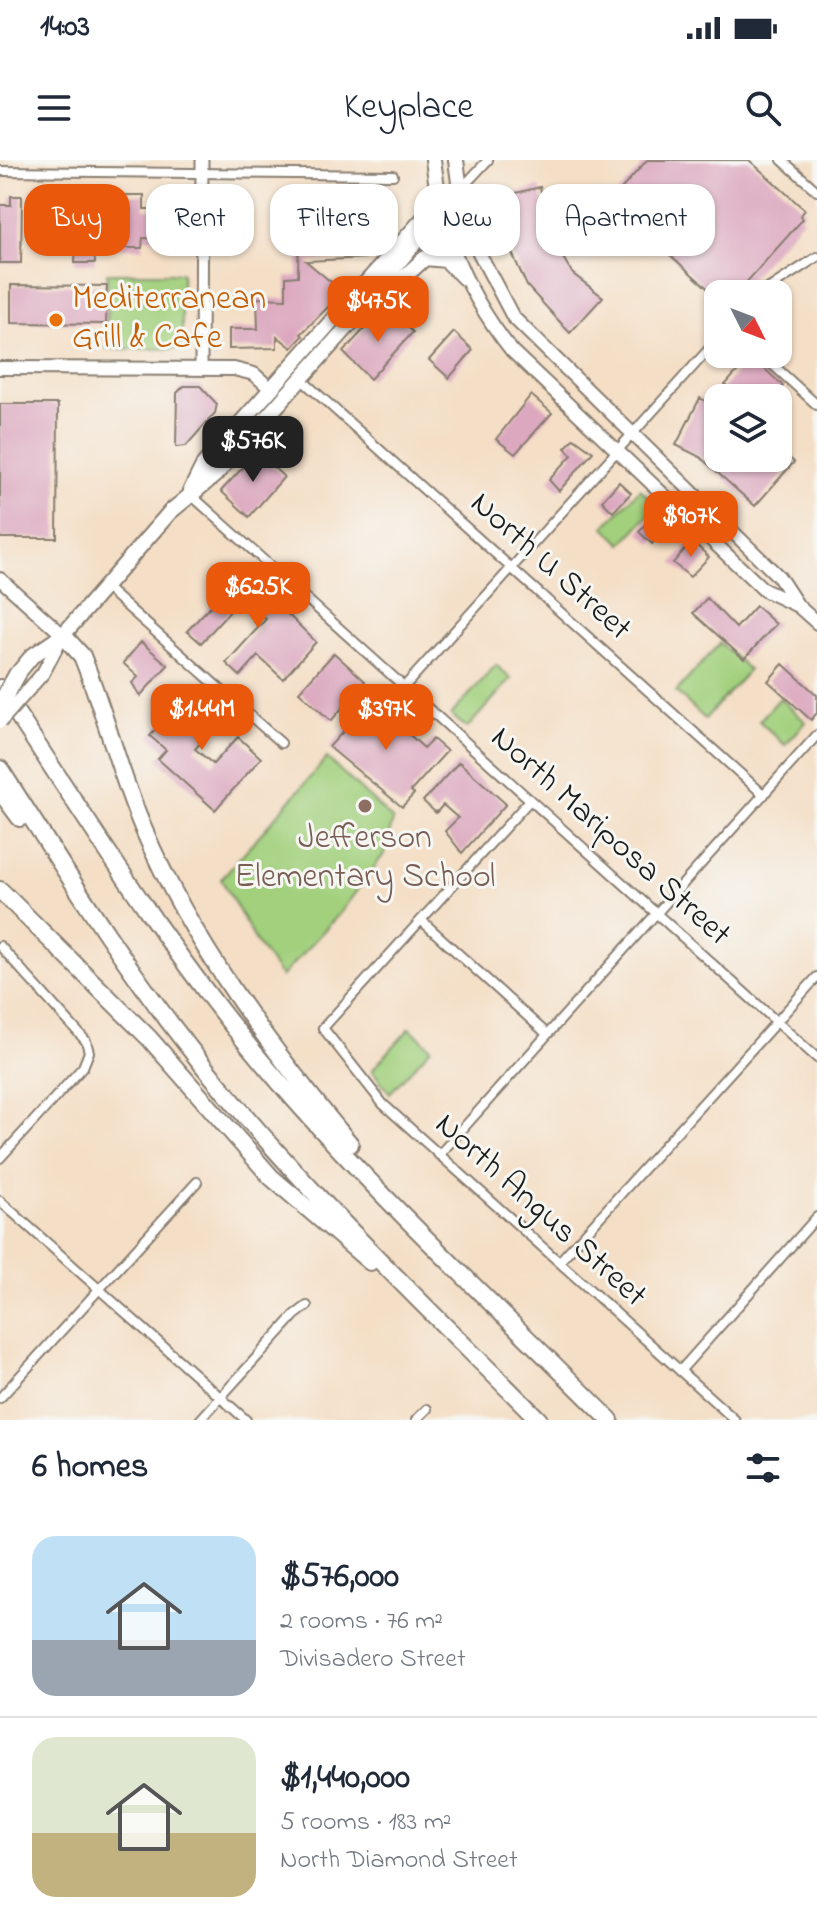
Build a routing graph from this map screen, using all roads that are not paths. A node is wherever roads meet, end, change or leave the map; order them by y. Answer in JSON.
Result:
{"nodes":[{"id":1,"x":202,"y":160,"type":"edge"},
{"id":2,"x":433,"y":160,"type":"edge"},
{"id":3,"x":456,"y":160,"type":"edge"},
{"id":4,"x":488,"y":160,"type":"edge"},
{"id":5,"x":782,"y":160,"type":"edge"},
{"id":6,"x":0,"y":171,"type":"edge"},
{"id":7,"x":202,"y":173,"type":"junction"},
{"id":8,"x":393,"y":175,"type":"dead end"},
{"id":9,"x":436,"y":184,"type":"edge"},
{"id":10,"x":459,"y":184,"type":"edge"},
{"id":11,"x":466,"y":184,"type":"edge"},
{"id":12,"x":817,"y":191,"type":"edge"},
{"id":13,"x":414,"y":235,"type":"edge"},
{"id":14,"x":414,"y":240,"type":"edge"},
{"id":15,"x":456,"y":256,"type":"edge"},
{"id":16,"x":481,"y":256,"type":"edge"},
{"id":17,"x":817,"y":257,"type":"edge"},
{"id":18,"x":464,"y":278,"type":"junction"},
{"id":19,"x":782,"y":280,"type":"edge"},
{"id":20,"x":349,"y":301,"type":"junction"},
{"id":21,"x":351,"y":323,"type":"junction"},
{"id":22,"x":704,"y":354,"type":"edge"},
{"id":23,"x":0,"y":368,"type":"edge"},
{"id":24,"x":776,"y":368,"type":"edge"},
{"id":25,"x":201,"y":369,"type":"junction"},
{"id":26,"x":301,"y":379,"type":"junction"},
{"id":27,"x":271,"y":389,"type":"junction"},
{"id":28,"x":817,"y":405,"type":"edge"},
{"id":29,"x":632,"y":434,"type":"junction"},
{"id":30,"x":618,"y":450,"type":"junction"},
{"id":31,"x":228,"y":460,"type":"junction"},
{"id":32,"x":189,"y":494,"type":"junction"},
{"id":33,"x":513,"y":568,"type":"junction"},
{"id":34,"x":0,"y":579,"type":"edge"},
{"id":35,"x":105,"y":587,"type":"junction"},
{"id":36,"x":798,"y":606,"type":"junction"},
{"id":37,"x":817,"y":623,"type":"edge"},
{"id":38,"x":63,"y":635,"type":"junction"},
{"id":39,"x":18,"y":673,"type":"junction"},
{"id":40,"x":404,"y":687,"type":"junction"},
{"id":41,"x":0,"y":690,"type":"edge"},
{"id":42,"x":0,"y":705,"type":"edge"},
{"id":43,"x":0,"y":722,"type":"edge"},
{"id":44,"x":817,"y":735,"type":"edge"},
{"id":45,"x":281,"y":743,"type":"dead end"},
{"id":46,"x":0,"y":769,"type":"edge"},
{"id":47,"x":0,"y":791,"type":"edge"},
{"id":48,"x":764,"y":795,"type":"junction"},
{"id":49,"x":530,"y":800,"type":"junction"},
{"id":50,"x":0,"y":890,"type":"edge"},
{"id":51,"x":91,"y":911,"type":"junction"},
{"id":52,"x":656,"y":914,"type":"junction"},
{"id":53,"x":421,"y":920,"type":"junction"},
{"id":54,"x":0,"y":946,"type":"edge"},
{"id":55,"x":817,"y":977,"type":"edge"},
{"id":56,"x":776,"y":1022,"type":"junction"},
{"id":57,"x":547,"y":1034,"type":"junction"},
{"id":58,"x":817,"y":1058,"type":"edge"},
{"id":59,"x":439,"y":1155,"type":"junction"},
{"id":60,"x":0,"y":1158,"type":"edge"},
{"id":61,"x":197,"y":1182,"type":"dead end"},
{"id":62,"x":0,"y":1201,"type":"edge"},
{"id":63,"x":817,"y":1217,"type":"edge"},
{"id":64,"x":559,"y":1262,"type":"junction"},
{"id":65,"x":99,"y":1289,"type":"junction"},
{"id":66,"x":307,"y":1306,"type":"dead end"},
{"id":67,"x":495,"y":1306,"type":"junction"},
{"id":68,"x":447,"y":1328,"type":"junction"},
{"id":69,"x":680,"y":1371,"type":"junction"},
{"id":70,"x":220,"y":1397,"type":"junction"},
{"id":71,"x":0,"y":1398,"type":"edge"},
{"id":72,"x":427,"y":1409,"type":"dead end"},
{"id":73,"x":200,"y":1420,"type":"edge"},
{"id":74,"x":246,"y":1420,"type":"edge"},
{"id":75,"x":416,"y":1420,"type":"edge"},
{"id":76,"x":539,"y":1420,"type":"edge"},
{"id":77,"x":611,"y":1420,"type":"edge"},
{"id":78,"x":735,"y":1420,"type":"edge"}],
"edges":[{"from":1,"to":7,"type":"street"},
{"from":2,"to":9,"type":"main road"},
{"from":3,"to":10,"type":"main road"},
{"from":4,"to":11,"type":"street"},
{"from":5,"to":12,"type":"street"},
{"from":6,"to":7,"type":"street"},
{"from":7,"to":8,"type":"street"},
{"from":7,"to":25,"type":"street"},
{"from":13,"to":20,"type":"main road"},
{"from":14,"to":21,"type":"main road"},
{"from":15,"to":18,"type":"main road"},
{"from":16,"to":29,"type":"main road"},
{"from":17,"to":19,"type":"street"},
{"from":18,"to":21,"type":"main road"},
{"from":18,"to":30,"type":"main road"},
{"from":20,"to":26,"type":"main road"},
{"from":20,"to":27,"type":"main road"},
{"from":21,"to":26,"type":"main road"},
{"from":22,"to":29,"type":"street"},
{"from":23,"to":25,"type":"main road"},
{"from":24,"to":28,"type":"street"},
{"from":25,"to":27,"type":"main road"},
{"from":26,"to":31,"type":"main road"},
{"from":26,"to":33,"type":"street","name":"North U Street"},
{"from":27,"to":31,"type":"main road"},
{"from":27,"to":32,"type":"main road"},
{"from":29,"to":30,"type":"street"},
{"from":29,"to":36,"type":"main road"},
{"from":30,"to":33,"type":"street"},
{"from":30,"to":36,"type":"main road"},
{"from":31,"to":32,"type":"main road"},
{"from":32,"to":35,"type":"main road"},
{"from":32,"to":40,"type":"street","name":"North Mariposa Street"},
{"from":33,"to":40,"type":"street"},
{"from":33,"to":48,"type":"street","name":"North U Street"},
{"from":34,"to":38,"type":"main road"},
{"from":35,"to":38,"type":"main road"},
{"from":35,"to":45,"type":"street"},
{"from":36,"to":37,"type":"main road"},
{"from":38,"to":39,"type":"main road"},
{"from":38,"to":43,"type":"main road","bridge":true},
{"from":38,"to":67,"type":"highway"},
{"from":39,"to":41,"type":"main road","bridge":true},
{"from":39,"to":42,"type":"highway","bridge":true},
{"from":40,"to":49,"type":"street","name":"North Mariposa Street"},
{"from":41,"to":67,"type":"highway"},
{"from":44,"to":48,"type":"street"},
{"from":46,"to":51,"type":"highway"},
{"from":47,"to":51,"type":"highway"},
{"from":48,"to":52,"type":"street"},
{"from":49,"to":52,"type":"street","name":"North Mariposa Street"},
{"from":49,"to":53,"type":"street"},
{"from":50,"to":68,"type":"highway"},
{"from":51,"to":68,"type":"highway"},
{"from":52,"to":56,"type":"street","name":"North Mariposa Street"},
{"from":52,"to":57,"type":"street"},
{"from":53,"to":57,"type":"street"},
{"from":53,"to":59,"type":"street","name":"North Angus Street"},
{"from":54,"to":60,"type":"street"},
{"from":55,"to":56,"type":"street"},
{"from":56,"to":58,"type":"street","name":"North Mariposa Street"},
{"from":56,"to":64,"type":"street"},
{"from":57,"to":59,"type":"street"},
{"from":59,"to":64,"type":"street","name":"North Angus Street"},
{"from":61,"to":65,"type":"street"},
{"from":62,"to":65,"type":"street"},
{"from":63,"to":69,"type":"street"},
{"from":64,"to":69,"type":"street","name":"North Angus Street"},
{"from":65,"to":70,"type":"street"},
{"from":65,"to":71,"type":"street"},
{"from":66,"to":70,"type":"street"},
{"from":67,"to":77,"type":"highway"},
{"from":68,"to":76,"type":"highway"},
{"from":69,"to":78,"type":"street","name":"North Angus Street"},
{"from":70,"to":73,"type":"street"},
{"from":70,"to":74,"type":"street"},
{"from":72,"to":75,"type":"street"}]}
